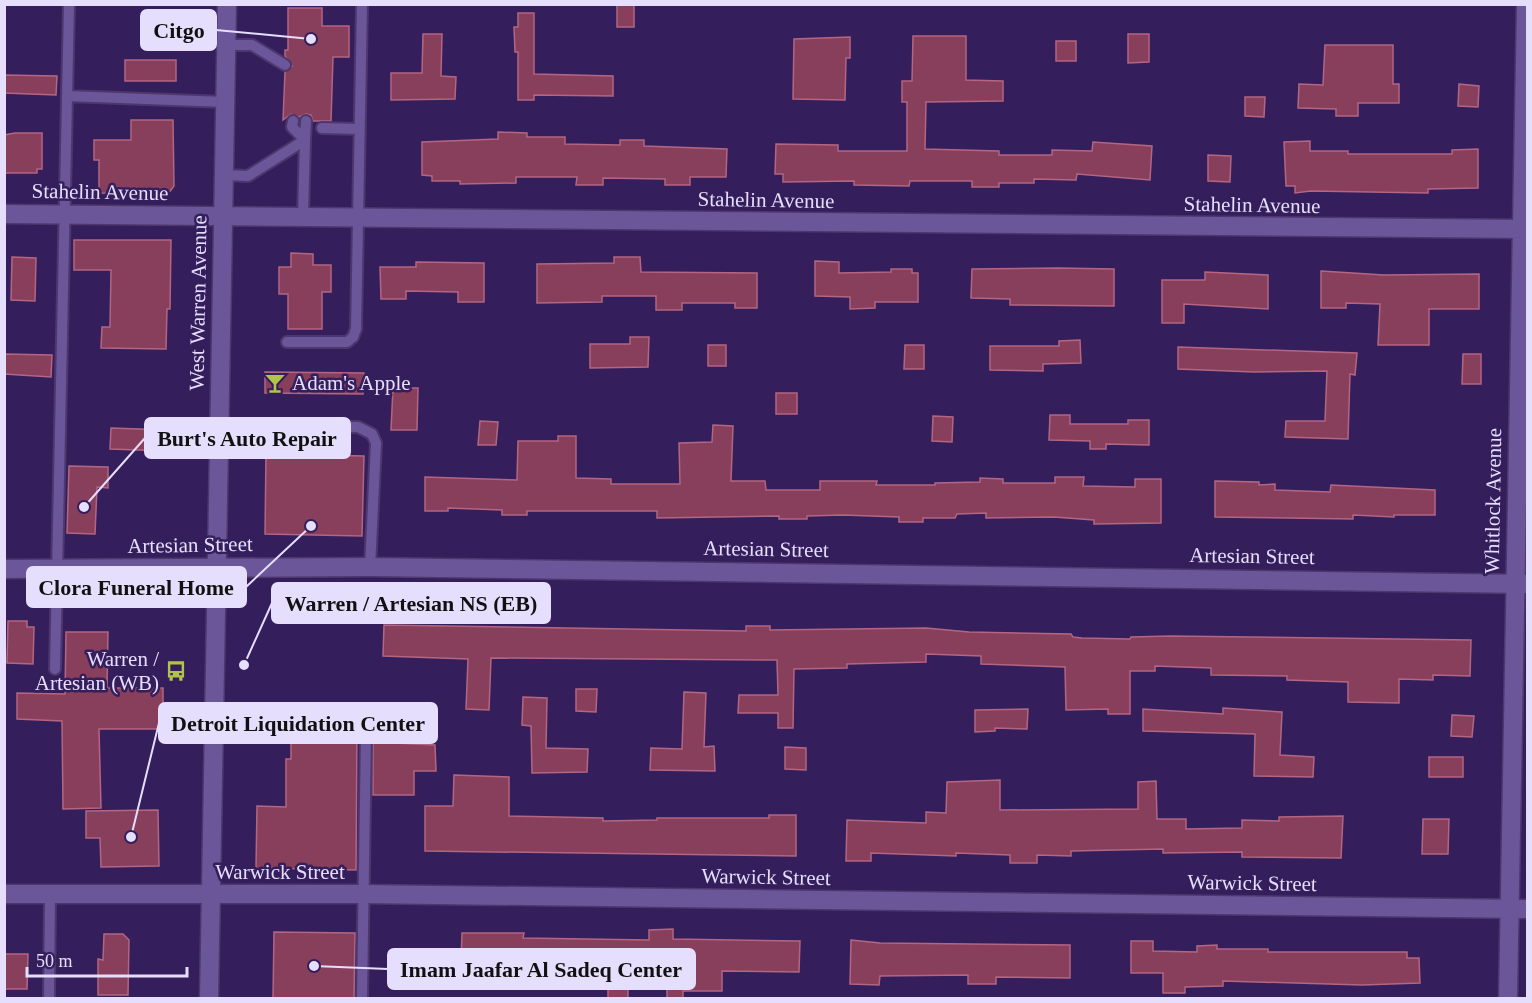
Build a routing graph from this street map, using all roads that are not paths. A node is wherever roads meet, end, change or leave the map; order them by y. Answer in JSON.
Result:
{"nodes":[{"id":1,"x":69,"y":4,"type":"edge"},
{"id":2,"x":227,"y":4,"type":"edge"},
{"id":3,"x":362,"y":4,"type":"edge"},
{"id":4,"x":1526,"y":4,"type":"edge"},
{"id":5,"x":226,"y":45,"type":"junction"},
{"id":6,"x":285,"y":65,"type":"dead end"},
{"id":7,"x":67,"y":96,"type":"junction"},
{"id":8,"x":225,"y":102,"type":"junction"},
{"id":9,"x":292,"y":121,"type":"dead end"},
{"id":10,"x":306,"y":121,"type":"dead end"},
{"id":11,"x":359,"y":129,"type":"junction"},
{"id":12,"x":305,"y":140,"type":"junction"},
{"id":13,"x":224,"y":175,"type":"junction"},
{"id":14,"x":4,"y":214,"type":"edge"},
{"id":15,"x":63,"y":214,"type":"junction"},
{"id":16,"x":222,"y":216,"type":"junction"},
{"id":17,"x":303,"y":218,"type":"junction"},
{"id":18,"x":357,"y":219,"type":"junction"},
{"id":19,"x":1524,"y":229,"type":"edge"},
{"id":20,"x":287,"y":342,"type":"dead end"},
{"id":21,"x":218,"y":423,"type":"junction"},
{"id":22,"x":370,"y":567,"type":"junction"},
{"id":23,"x":4,"y":569,"type":"edge"},
{"id":24,"x":59,"y":569,"type":"junction"},
{"id":25,"x":215,"y":570,"type":"junction"},
{"id":26,"x":1521,"y":584,"type":"edge"},
{"id":27,"x":55,"y":669,"type":"dead end"},
{"id":28,"x":366,"y":732,"type":"dead end"},
{"id":29,"x":4,"y":894,"type":"edge"},
{"id":30,"x":50,"y":894,"type":"junction"},
{"id":31,"x":363,"y":894,"type":"junction"},
{"id":32,"x":210,"y":895,"type":"junction"},
{"id":33,"x":1518,"y":909,"type":"edge"},
{"id":34,"x":49,"y":999,"type":"edge"},
{"id":35,"x":209,"y":999,"type":"edge"},
{"id":36,"x":363,"y":999,"type":"edge"},
{"id":37,"x":1508,"y":999,"type":"edge"}],
"edges":[{"from":1,"to":7,"type":"lane"},
{"from":2,"to":5,"type":"street","name":"West Warren Avenue"},
{"from":3,"to":11,"type":"lane"},
{"from":4,"to":19,"type":"street","name":"Whitlock Avenue"},
{"from":5,"to":6,"type":"lane"},
{"from":5,"to":8,"type":"street","name":"West Warren Avenue"},
{"from":7,"to":8,"type":"lane"},
{"from":7,"to":15,"type":"lane"},
{"from":8,"to":13,"type":"street","name":"West Warren Avenue"},
{"from":9,"to":12,"type":"lane"},
{"from":10,"to":12,"type":"lane"},
{"from":11,"to":12,"type":"lane"},
{"from":11,"to":18,"type":"lane"},
{"from":12,"to":13,"type":"lane"},
{"from":12,"to":17,"type":"lane"},
{"from":13,"to":16,"type":"street","name":"West Warren Avenue"},
{"from":14,"to":15,"type":"street","name":"Stahelin Avenue"},
{"from":15,"to":16,"type":"street","name":"Stahelin Avenue"},
{"from":15,"to":24,"type":"lane"},
{"from":16,"to":17,"type":"street","name":"Stahelin Avenue"},
{"from":16,"to":21,"type":"street","name":"West Warren Avenue"},
{"from":17,"to":18,"type":"street","name":"Stahelin Avenue"},
{"from":18,"to":19,"type":"street","name":"Stahelin Avenue"},
{"from":18,"to":20,"type":"lane"},
{"from":19,"to":26,"type":"street","name":"Whitlock Avenue"},
{"from":21,"to":22,"type":"lane"},
{"from":21,"to":25,"type":"street","name":"West Warren Avenue"},
{"from":22,"to":25,"type":"street","name":"Artesian Street"},
{"from":22,"to":26,"type":"street","name":"Artesian Street"},
{"from":23,"to":24,"type":"street","name":"Artesian Street"},
{"from":24,"to":25,"type":"street","name":"Artesian Street"},
{"from":24,"to":27,"type":"lane"},
{"from":25,"to":32,"type":"street","name":"West Warren Avenue"},
{"from":26,"to":33,"type":"street","name":"Whitlock Avenue"},
{"from":28,"to":31,"type":"lane"},
{"from":29,"to":30,"type":"street","name":"Warwick Street"},
{"from":30,"to":32,"type":"street","name":"Warwick Street"},
{"from":30,"to":34,"type":"lane"},
{"from":31,"to":32,"type":"street","name":"Warwick Street"},
{"from":31,"to":33,"type":"street","name":"Warwick Street"},
{"from":31,"to":36,"type":"lane"},
{"from":32,"to":35,"type":"street","name":"West Warren Avenue"},
{"from":33,"to":37,"type":"street","name":"Whitlock Avenue"}]}
